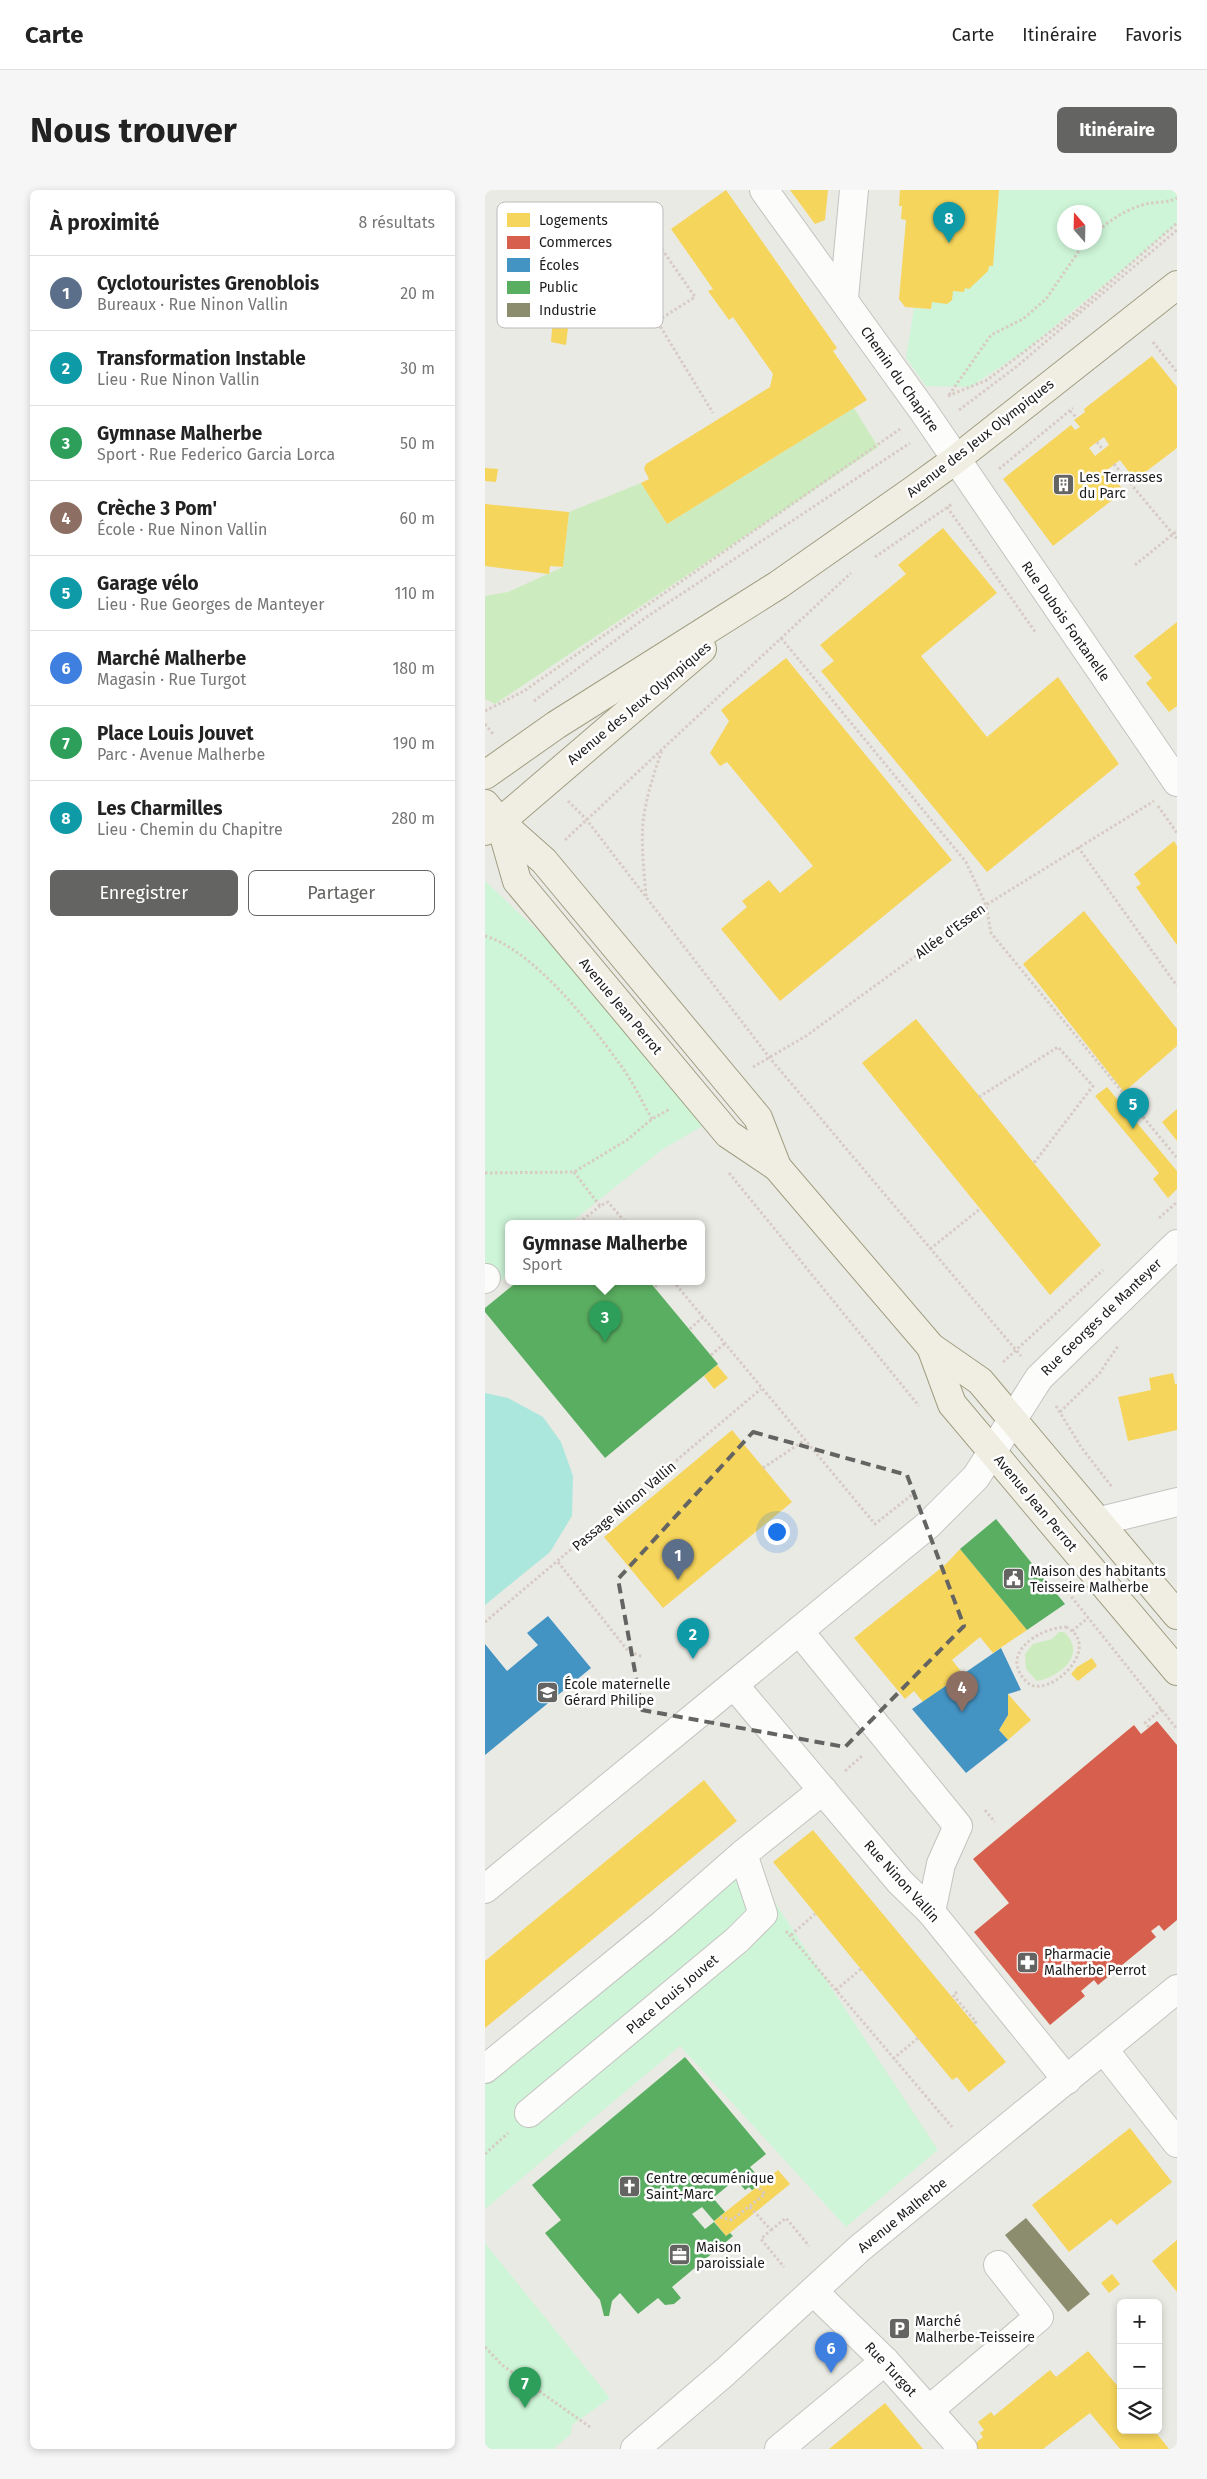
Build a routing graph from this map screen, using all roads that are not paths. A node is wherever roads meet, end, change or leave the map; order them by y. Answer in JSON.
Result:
{"nodes":[{"id":1,"x":764,"y":190,"type":"edge"},
{"id":2,"x":854,"y":190,"type":"edge"},
{"id":3,"x":1177,"y":285,"type":"edge"},
{"id":4,"x":844,"y":298,"type":"junction"},
{"id":5,"x":955,"y":460,"type":"junction"},
{"id":6,"x":778,"y":585,"type":"junction"},
{"id":7,"x":485,"y":775,"type":"edge"},
{"id":8,"x":1169,"y":789,"type":"edge"},
{"id":9,"x":490,"y":819,"type":"edge"},
{"id":10,"x":777,"y":1167,"type":"junction"},
{"id":11,"x":1177,"y":1244,"type":"edge"},
{"id":12,"x":931,"y":1348,"type":"junction"},
{"id":13,"x":1014,"y":1419,"type":"junction"},
{"id":14,"x":993,"y":1451,"type":"junction"},
{"id":15,"x":1177,"y":1502,"type":"edge"},
{"id":16,"x":1100,"y":1522,"type":"junction"},
{"id":17,"x":1177,"y":1615,"type":"edge"},
{"id":18,"x":799,"y":1631,"type":"junction"},
{"id":19,"x":1177,"y":1671,"type":"edge"},
{"id":20,"x":734,"y":1685,"type":"junction"},
{"id":21,"x":823,"y":1790,"type":"junction"},
{"id":22,"x":743,"y":1854,"type":"junction"},
{"id":23,"x":485,"y":1888,"type":"edge"},
{"id":24,"x":931,"y":1912,"type":"junction"},
{"id":25,"x":1177,"y":1989,"type":"edge"},
{"id":26,"x":1104,"y":2050,"type":"junction"},
{"id":27,"x":485,"y":2069,"type":"edge"},
{"id":28,"x":1067,"y":2080,"type":"junction"},
{"id":29,"x":529,"y":2113,"type":"dead end"},
{"id":30,"x":1177,"y":2143,"type":"edge"},
{"id":31,"x":998,"y":2265,"type":"dead end"},
{"id":32,"x":814,"y":2292,"type":"junction"},
{"id":33,"x":885,"y":2361,"type":"junction"},
{"id":34,"x":929,"y":2410,"type":"junction"},
{"id":35,"x":635,"y":2449,"type":"edge"},
{"id":36,"x":779,"y":2449,"type":"edge"},
{"id":37,"x":963,"y":2449,"type":"edge"}],
"edges":[{"from":1,"to":4,"type":"street","name":"Chemin du Chapitre"},
{"from":2,"to":4,"type":"street"},
{"from":3,"to":5,"type":"main road","name":"Avenue des Jeux Olympiques"},
{"from":4,"to":5,"type":"street","name":"Chemin du Chapitre"},
{"from":5,"to":6,"type":"main road","name":"Avenue des Jeux Olympiques"},
{"from":5,"to":8,"type":"street","name":"Rue Dubois Fontanelle"},
{"from":6,"to":7,"type":"main road","name":"Avenue des Jeux Olympiques"},
{"from":6,"to":9,"type":"main road","name":"Avenue des Jeux Olympiques"},
{"from":9,"to":10,"type":"main road","name":"Avenue Jean Perrot"},
{"from":9,"to":10,"type":"main road","name":"Avenue Jean Perrot"},
{"from":10,"to":12,"type":"main road","name":"Avenue Jean Perrot"},
{"from":11,"to":13,"type":"street","name":"Rue Georges de Manteyer"},
{"from":12,"to":13,"type":"main road","name":"Avenue Jean Perrot"},
{"from":12,"to":14,"type":"main road","name":"Avenue Jean Perrot"},
{"from":13,"to":14,"type":"street","name":"Rue Georges de Manteyer"},
{"from":13,"to":16,"type":"main road","name":"Avenue Jean Perrot"},
{"from":14,"to":18,"type":"street"},
{"from":14,"to":19,"type":"main road","name":"Avenue Jean Perrot"},
{"from":15,"to":16,"type":"street"},
{"from":16,"to":17,"type":"main road","name":"Avenue Jean Perrot"},
{"from":18,"to":20,"type":"street"},
{"from":18,"to":24,"type":"street"},
{"from":20,"to":21,"type":"street","name":"Rue Ninon Vallin"},
{"from":20,"to":23,"type":"street"},
{"from":21,"to":22,"type":"street"},
{"from":21,"to":24,"type":"street","name":"Rue Ninon Vallin"},
{"from":22,"to":27,"type":"street"},
{"from":22,"to":29,"type":"street","name":"Place Louis Jouvet"},
{"from":24,"to":28,"type":"street","name":"Rue Ninon Vallin"},
{"from":25,"to":26,"type":"street","name":"Avenue Malherbe"},
{"from":26,"to":28,"type":"street","name":"Avenue Malherbe"},
{"from":26,"to":30,"type":"street"},
{"from":28,"to":32,"type":"street","name":"Avenue Malherbe"},
{"from":31,"to":34,"type":"street"},
{"from":32,"to":33,"type":"street","name":"Rue Turgot"},
{"from":32,"to":35,"type":"street","name":"Avenue Malherbe"},
{"from":33,"to":34,"type":"street","name":"Rue Turgot"},
{"from":33,"to":36,"type":"street"},
{"from":34,"to":37,"type":"street","name":"Rue Turgot"}]}
